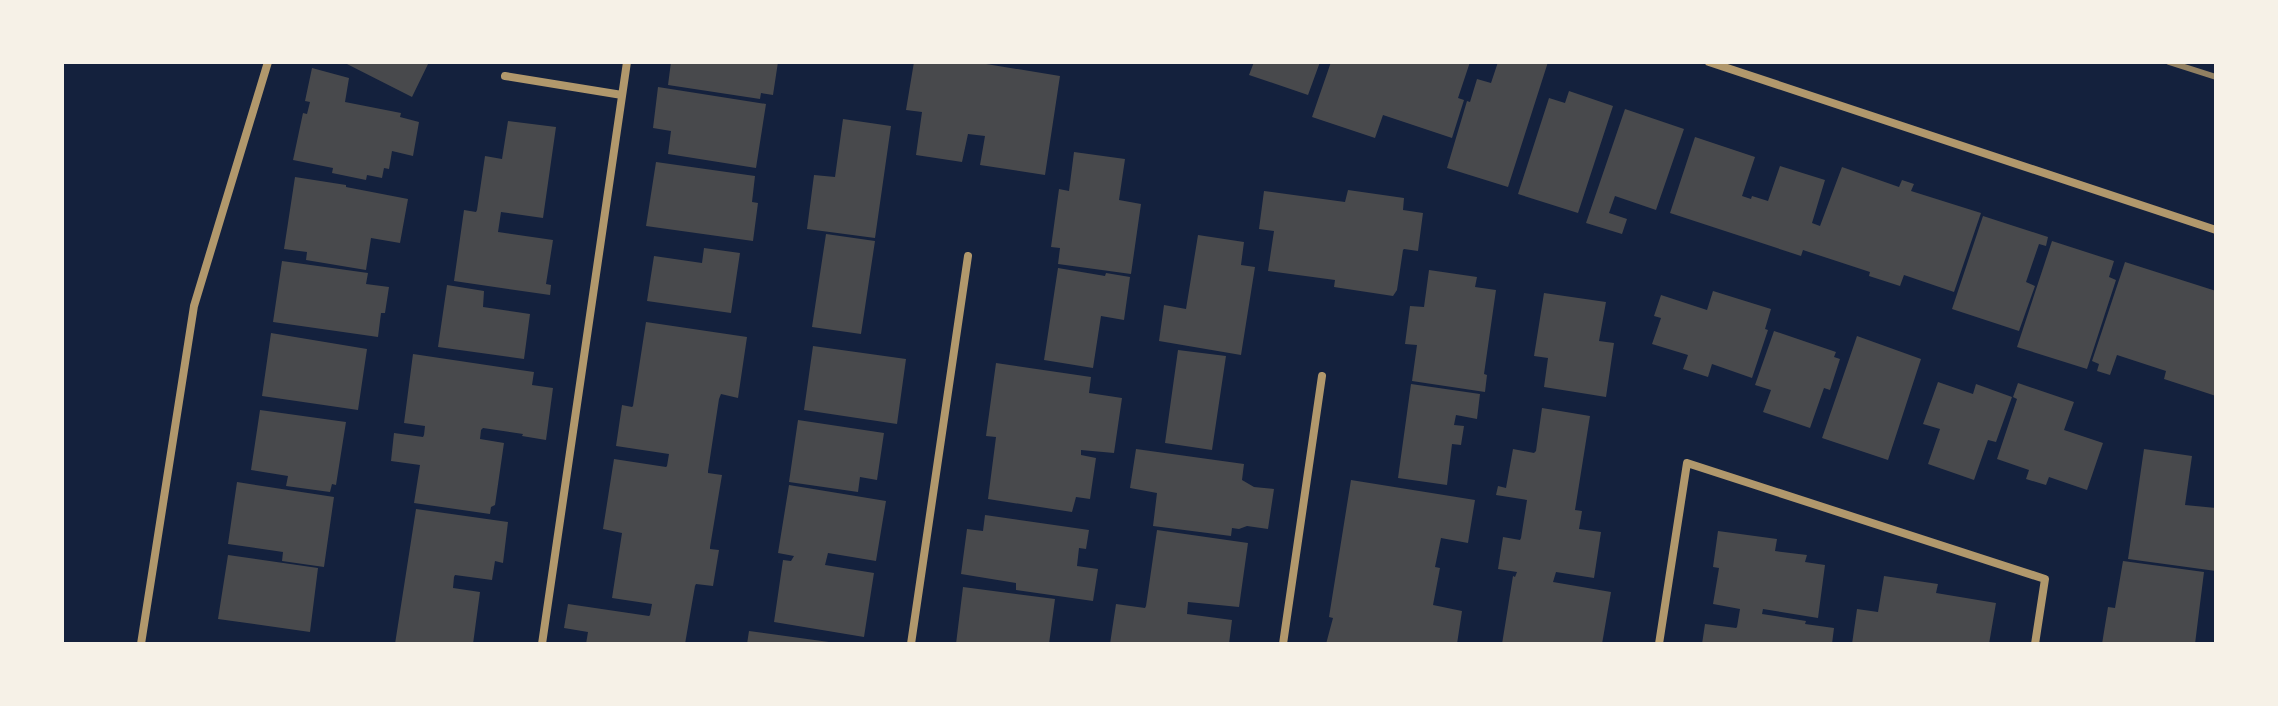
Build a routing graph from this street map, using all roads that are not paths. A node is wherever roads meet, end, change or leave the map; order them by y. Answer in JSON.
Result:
{"nodes":[{"id":1,"x":268,"y":62,"type":"edge"},
{"id":2,"x":627,"y":62,"type":"edge"},
{"id":3,"x":1709,"y":62,"type":"edge"},
{"id":4,"x":505,"y":76,"type":"dead end"},
{"id":5,"x":622,"y":95,"type":"junction"},
{"id":6,"x":2216,"y":230,"type":"edge"},
{"id":7,"x":968,"y":256,"type":"dead end"},
{"id":8,"x":1322,"y":376,"type":"dead end"},
{"id":9,"x":141,"y":644,"type":"edge"},
{"id":10,"x":542,"y":644,"type":"edge"},
{"id":11,"x":911,"y":644,"type":"edge"},
{"id":12,"x":1283,"y":644,"type":"edge"},
{"id":13,"x":1659,"y":644,"type":"edge"},
{"id":14,"x":2035,"y":644,"type":"edge"}],
"edges":[{"from":1,"to":9,"type":"street"},
{"from":2,"to":5,"type":"street"},
{"from":3,"to":6,"type":"street"},
{"from":4,"to":5,"type":"street"},
{"from":5,"to":10,"type":"street"},
{"from":7,"to":11,"type":"street"},
{"from":8,"to":12,"type":"street"},
{"from":13,"to":14,"type":"street"}]}
